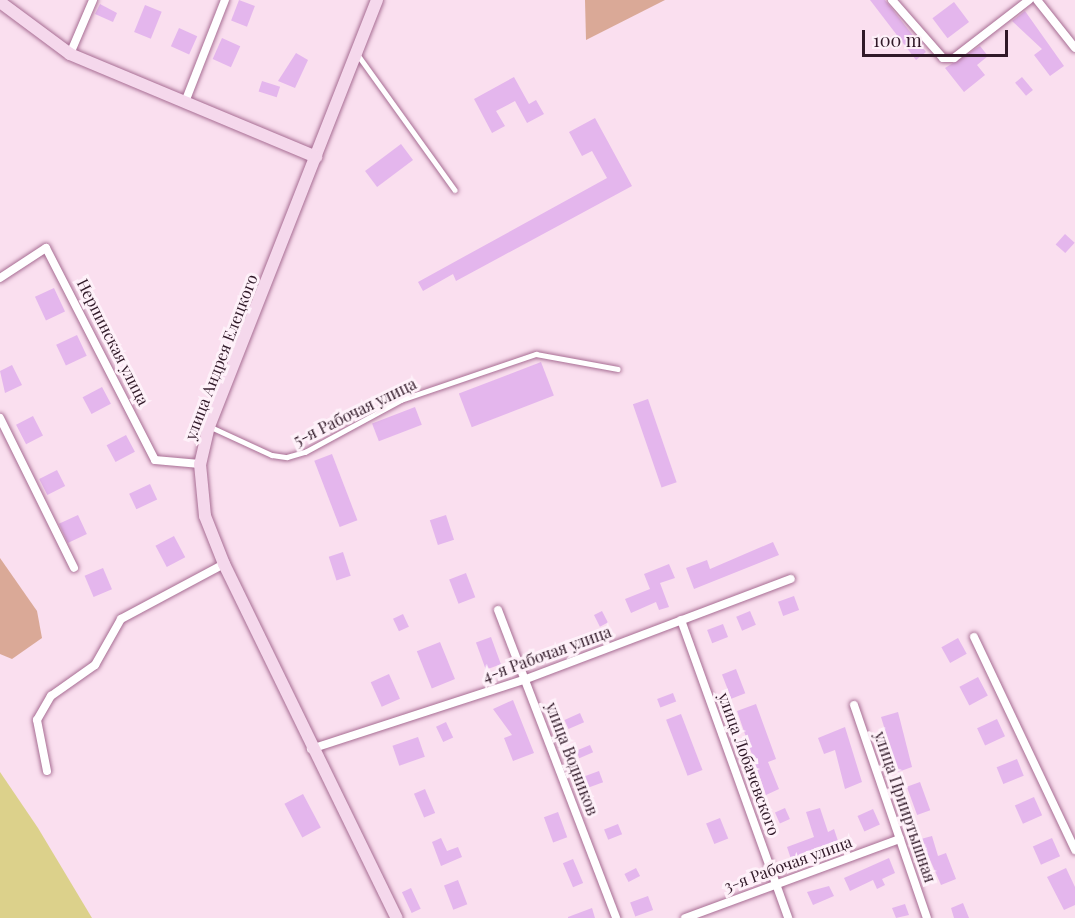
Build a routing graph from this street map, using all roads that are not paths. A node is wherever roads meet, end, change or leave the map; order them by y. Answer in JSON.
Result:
{"nodes":[{"id":1,"x":93,"y":0,"type":"edge"},
{"id":2,"x":225,"y":0,"type":"edge"},
{"id":3,"x":377,"y":0,"type":"edge"},
{"id":4,"x":892,"y":0,"type":"edge"},
{"id":5,"x":1029,"y":0,"type":"edge"},
{"id":6,"x":1037,"y":0,"type":"edge"},
{"id":7,"x":0,"y":2,"type":"edge"},
{"id":8,"x":1075,"y":48,"type":"edge"},
{"id":9,"x":356,"y":53,"type":"junction"},
{"id":10,"x":70,"y":54,"type":"junction"},
{"id":11,"x":185,"y":102,"type":"junction"},
{"id":12,"x":316,"y":157,"type":"junction"},
{"id":13,"x":456,"y":190,"type":"dead end"},
{"id":14,"x":0,"y":278,"type":"edge"},
{"id":15,"x":618,"y":369,"type":"dead end"},
{"id":16,"x":0,"y":418,"type":"edge"},
{"id":17,"x":209,"y":426,"type":"junction"},
{"id":18,"x":200,"y":464,"type":"junction"},
{"id":19,"x":224,"y":564,"type":"junction"},
{"id":20,"x":74,"y":567,"type":"dead end"},
{"id":21,"x":791,"y":579,"type":"dead end"},
{"id":22,"x":498,"y":610,"type":"dead end"},
{"id":23,"x":681,"y":620,"type":"junction"},
{"id":24,"x":974,"y":637,"type":"dead end"},
{"id":25,"x":526,"y":679,"type":"junction"},
{"id":26,"x":854,"y":705,"type":"dead end"},
{"id":27,"x":311,"y":750,"type":"junction"},
{"id":28,"x":47,"y":771,"type":"dead end"},
{"id":29,"x":900,"y":839,"type":"junction"},
{"id":30,"x":1075,"y":850,"type":"edge"},
{"id":31,"x":776,"y":885,"type":"junction"},
{"id":32,"x":397,"y":918,"type":"edge"},
{"id":33,"x":616,"y":918,"type":"edge"},
{"id":34,"x":685,"y":918,"type":"edge"},
{"id":35,"x":788,"y":918,"type":"edge"},
{"id":36,"x":927,"y":918,"type":"edge"}],
"edges":[{"from":1,"to":10,"type":"street"},
{"from":2,"to":11,"type":"street"},
{"from":3,"to":9,"type":"main road","name":"улица Андрея Елецкого"},
{"from":4,"to":5,"type":"street"},
{"from":6,"to":8,"type":"street"},
{"from":7,"to":10,"type":"main road"},
{"from":9,"to":12,"type":"main road","name":"улица Андрея Елецкого"},
{"from":9,"to":13,"type":"lane"},
{"from":10,"to":11,"type":"main road"},
{"from":11,"to":12,"type":"main road"},
{"from":12,"to":17,"type":"main road","name":"улица Андрея Елецкого"},
{"from":14,"to":18,"type":"street","name":"Нерпинская улица"},
{"from":15,"to":17,"type":"lane","name":"5-я Рабочая улица"},
{"from":16,"to":20,"type":"street"},
{"from":17,"to":18,"type":"main road","name":"улица Андрея Елецкого"},
{"from":18,"to":19,"type":"main road","name":"улица Андрея Елецкого"},
{"from":19,"to":27,"type":"main road","name":"улица Андрея Елецкого"},
{"from":19,"to":28,"type":"street"},
{"from":21,"to":23,"type":"street","name":"4-я Рабочая улица"},
{"from":22,"to":25,"type":"street","name":"улица Водников"},
{"from":23,"to":25,"type":"street","name":"4-я Рабочая улица"},
{"from":23,"to":31,"type":"street","name":"улица Лобачевского"},
{"from":24,"to":30,"type":"street"},
{"from":25,"to":27,"type":"street","name":"4-я Рабочая улица"},
{"from":25,"to":33,"type":"street","name":"улица Водников"},
{"from":26,"to":29,"type":"street","name":"улица Прииртышная"},
{"from":27,"to":32,"type":"main road","name":"улица Андрея Елецкого"},
{"from":29,"to":31,"type":"street","name":"3-я Рабочая улица"},
{"from":29,"to":36,"type":"street","name":"улица Прииртышная"},
{"from":31,"to":34,"type":"street","name":"3-я Рабочая улица"},
{"from":31,"to":35,"type":"street","name":"улица Лобачевского"}]}
